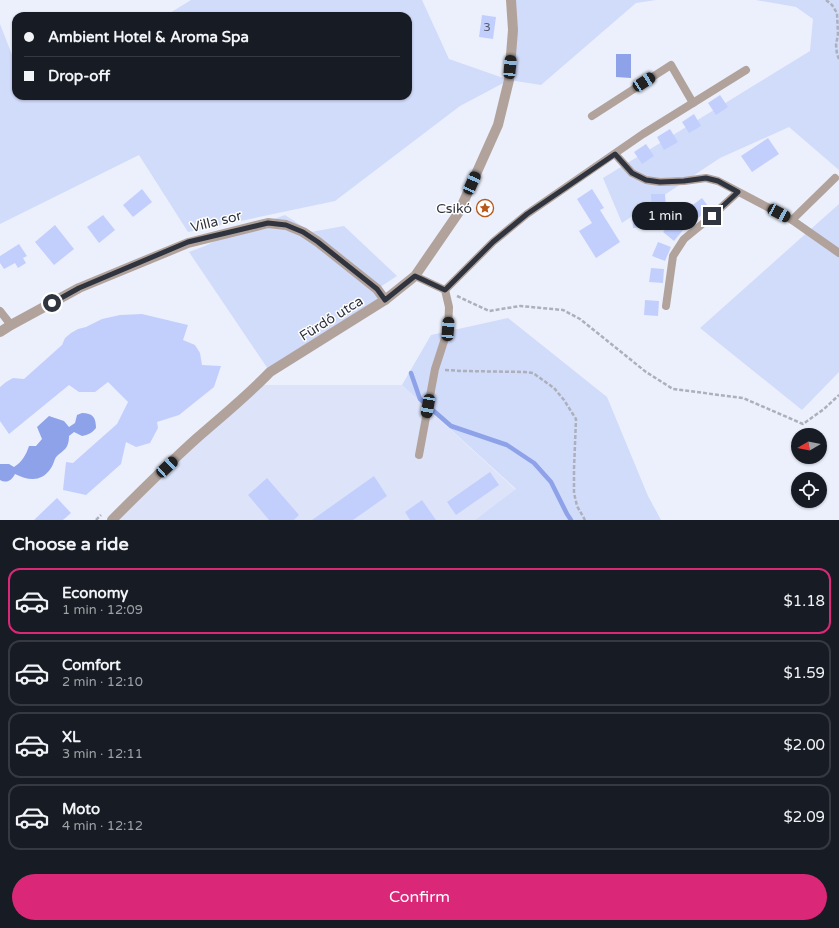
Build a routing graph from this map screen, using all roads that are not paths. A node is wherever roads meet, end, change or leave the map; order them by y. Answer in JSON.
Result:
{"nodes":[{"id":1,"x":511,"y":0,"type":"edge"},
{"id":2,"x":746,"y":70,"type":"dead end"},
{"id":3,"x":693,"y":103,"type":"junction"},
{"id":4,"x":592,"y":116,"type":"dead end"},
{"id":5,"x":615,"y":154,"type":"junction"},
{"id":6,"x":835,"y":178,"type":"dead end"},
{"id":7,"x":738,"y":192,"type":"junction"},
{"id":8,"x":792,"y":220,"type":"junction"},
{"id":9,"x":839,"y":253,"type":"edge"},
{"id":10,"x":415,"y":276,"type":"junction"},
{"id":11,"x":445,"y":290,"type":"junction"},
{"id":12,"x":385,"y":300,"type":"junction"},
{"id":13,"x":666,"y":306,"type":"dead end"},
{"id":14,"x":0,"y":311,"type":"edge"},
{"id":15,"x":11,"y":324,"type":"junction"},
{"id":16,"x":0,"y":332,"type":"edge"},
{"id":17,"x":419,"y":454,"type":"dead end"},
{"id":18,"x":112,"y":520,"type":"edge"}],
"edges":[{"from":1,"to":10,"type":"street","name":"Fürdő utca"},
{"from":2,"to":3,"type":"lane"},
{"from":3,"to":4,"type":"lane"},
{"from":3,"to":5,"type":"lane"},
{"from":5,"to":7,"type":"lane"},
{"from":5,"to":11,"type":"lane"},
{"from":6,"to":8,"type":"lane"},
{"from":7,"to":8,"type":"lane"},
{"from":7,"to":13,"type":"lane"},
{"from":8,"to":9,"type":"lane"},
{"from":10,"to":11,"type":"lane"},
{"from":10,"to":12,"type":"street","name":"Fürdő utca"},
{"from":11,"to":17,"type":"lane"},
{"from":12,"to":15,"type":"street","name":"Villa sor"},
{"from":12,"to":18,"type":"street","name":"Fürdő utca"},
{"from":14,"to":15,"type":"lane"},
{"from":15,"to":16,"type":"street","name":"Villa sor"}]}
